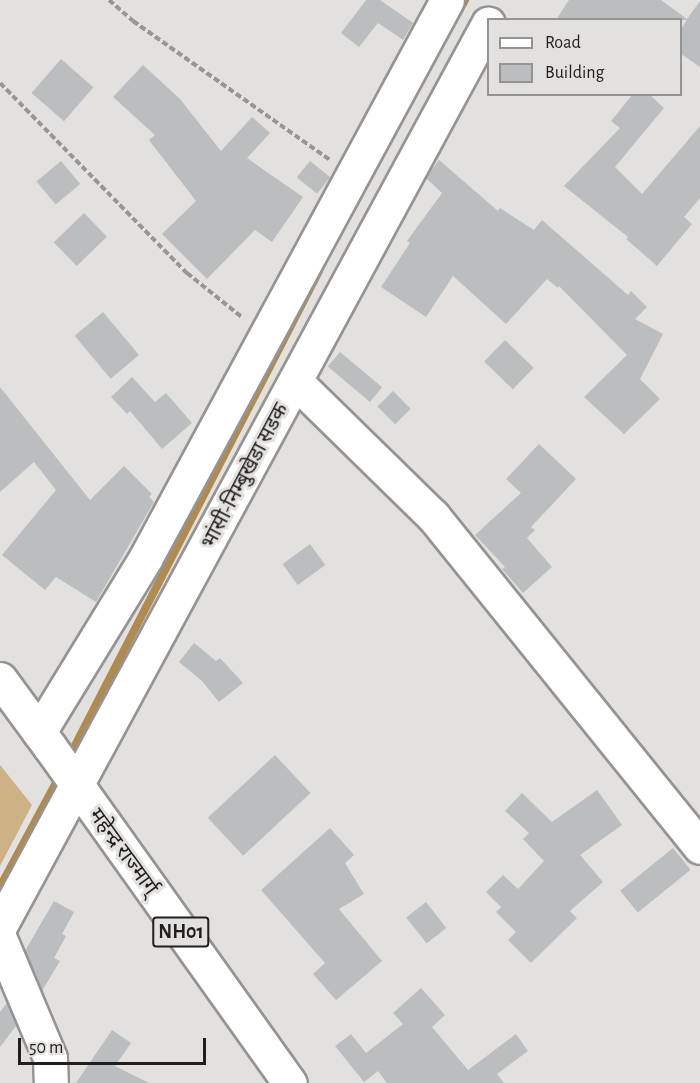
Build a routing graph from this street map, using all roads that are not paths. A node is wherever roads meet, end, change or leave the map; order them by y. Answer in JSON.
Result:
{"nodes":[{"id":1,"x":447,"y":0,"type":"edge"},
{"id":2,"x":501,"y":0,"type":"edge"},
{"id":3,"x":492,"y":18,"type":"edge"},
{"id":4,"x":487,"y":28,"type":"edge"},
{"id":5,"x":296,"y":382,"type":"junction"},
{"id":6,"x":0,"y":679,"type":"edge"},
{"id":7,"x":44,"y":739,"type":"junction"},
{"id":8,"x":74,"y":784,"type":"junction"},
{"id":9,"x":700,"y":847,"type":"edge"},
{"id":10,"x":0,"y":926,"type":"edge"},
{"id":11,"x":0,"y":939,"type":"edge"},
{"id":12,"x":51,"y":1083,"type":"edge"},
{"id":13,"x":290,"y":1083,"type":"edge"}],
"edges":[{"from":1,"to":7,"type":"main road"},
{"from":2,"to":3,"type":"main road"},
{"from":4,"to":5,"type":"main road","name":"भांसी-निम्बुखेडा सडक"},
{"from":5,"to":8,"type":"main road","name":"भांसी-निम्बुखेडा सडक"},
{"from":5,"to":9,"type":"main road"},
{"from":6,"to":7,"type":"main road","name":"महेन्द्र राज्मार्ग्","number":"NH01"},
{"from":7,"to":8,"type":"main road","name":"महेन्द्र राज्मार्ग्","number":"NH01"},
{"from":8,"to":10,"type":"main road","name":"भांसी-निम्बुखेडा सडक"},
{"from":8,"to":13,"type":"main road","name":"महेन्द्र राज्मार्ग्","number":"NH01"},
{"from":11,"to":12,"type":"main road"}]}
